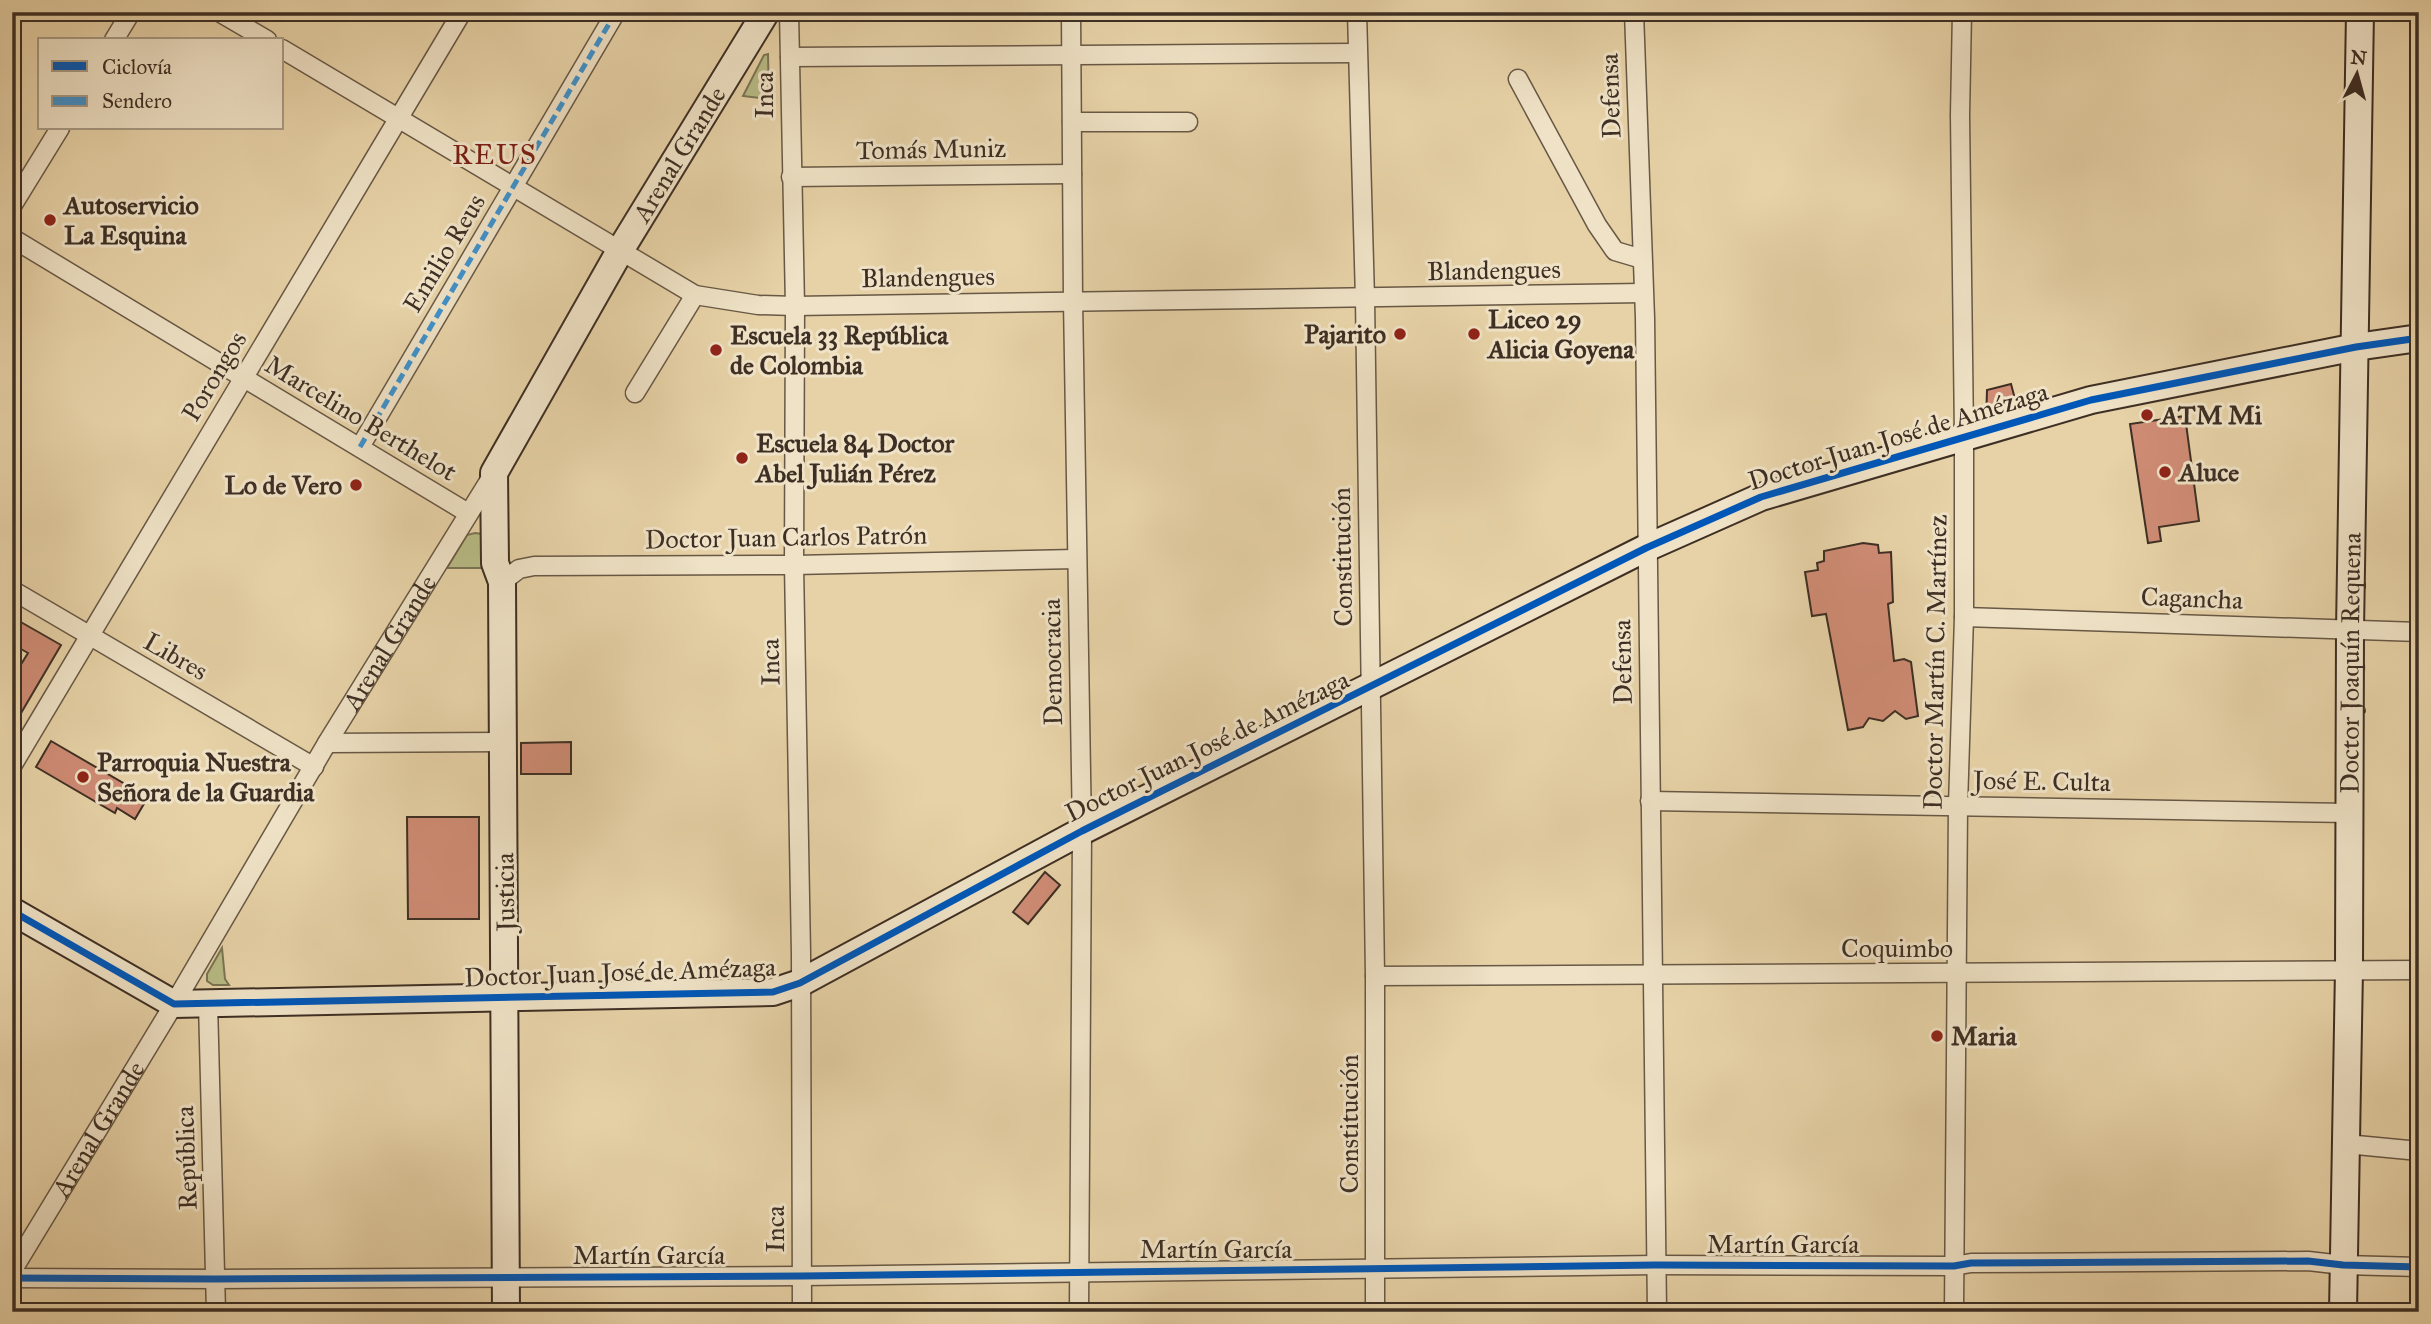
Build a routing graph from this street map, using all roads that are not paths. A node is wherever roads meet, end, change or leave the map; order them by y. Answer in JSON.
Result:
{"nodes":[{"id":1,"x":131,"y":12,"type":"edge"},
{"id":2,"x":219,"y":12,"type":"edge"},
{"id":3,"x":462,"y":12,"type":"edge"},
{"id":4,"x":616,"y":12,"type":"edge"},
{"id":5,"x":766,"y":12,"type":"edge"},
{"id":6,"x":789,"y":12,"type":"edge"},
{"id":7,"x":1071,"y":12,"type":"edge"},
{"id":8,"x":1357,"y":12,"type":"edge"},
{"id":9,"x":1634,"y":12,"type":"edge"},
{"id":10,"x":1962,"y":12,"type":"edge"},
{"id":11,"x":2360,"y":12,"type":"edge"},
{"id":12,"x":115,"y":38,"type":"edge"},
{"id":13,"x":264,"y":38,"type":"edge"},
{"id":14,"x":284,"y":50,"type":"edge"},
{"id":15,"x":1357,"y":53,"type":"junction"},
{"id":16,"x":1071,"y":55,"type":"junction"},
{"id":17,"x":790,"y":57,"type":"junction"},
{"id":18,"x":1518,"y":79,"type":"dead end"},
{"id":19,"x":400,"y":118,"type":"junction"},
{"id":20,"x":1072,"y":122,"type":"junction"},
{"id":21,"x":1188,"y":122,"type":"dead end"},
{"id":22,"x":59,"y":130,"type":"edge"},
{"id":23,"x":1072,"y":174,"type":"junction"},
{"id":24,"x":791,"y":177,"type":"junction"},
{"id":25,"x":514,"y":186,"type":"junction"},
{"id":26,"x":12,"y":206,"type":"edge"},
{"id":27,"x":12,"y":238,"type":"edge"},
{"id":28,"x":621,"y":249,"type":"junction"},
{"id":29,"x":1642,"y":258,"type":"junction"},
{"id":30,"x":1643,"y":293,"type":"junction"},
{"id":31,"x":695,"y":295,"type":"junction"},
{"id":32,"x":1365,"y":299,"type":"junction"},
{"id":33,"x":1073,"y":300,"type":"junction"},
{"id":34,"x":795,"y":306,"type":"junction"},
{"id":35,"x":2419,"y":338,"type":"edge"},
{"id":36,"x":2356,"y":347,"type":"junction"},
{"id":37,"x":243,"y":378,"type":"junction"},
{"id":38,"x":635,"y":393,"type":"dead end"},
{"id":39,"x":1964,"y":436,"type":"junction"},
{"id":40,"x":360,"y":447,"type":"junction"},
{"id":41,"x":494,"y":472,"type":"junction"},
{"id":42,"x":468,"y":513,"type":"junction"},
{"id":43,"x":1646,"y":548,"type":"junction"},
{"id":44,"x":1076,"y":559,"type":"junction"},
{"id":45,"x":794,"y":565,"type":"junction"},
{"id":46,"x":502,"y":582,"type":"junction"},
{"id":47,"x":12,"y":590,"type":"edge"},
{"id":48,"x":1964,"y":617,"type":"junction"},
{"id":49,"x":2350,"y":630,"type":"junction"},
{"id":50,"x":2419,"y":632,"type":"edge"},
{"id":51,"x":91,"y":636,"type":"junction"},
{"id":52,"x":1370,"y":688,"type":"junction"},
{"id":53,"x":503,"y":742,"type":"junction"},
{"id":54,"x":327,"y":743,"type":"junction"},
{"id":55,"x":12,"y":766,"type":"edge"},
{"id":56,"x":314,"y":767,"type":"junction"},
{"id":57,"x":1650,"y":801,"type":"junction"},
{"id":58,"x":1958,"y":806,"type":"junction"},
{"id":59,"x":2349,"y":813,"type":"junction"},
{"id":60,"x":1082,"y":831,"type":"junction"},
{"id":61,"x":12,"y":911,"type":"edge"},
{"id":62,"x":2349,"y":969,"type":"junction"},
{"id":63,"x":2419,"y":970,"type":"edge"},
{"id":64,"x":1957,"y":974,"type":"junction"},
{"id":65,"x":1375,"y":976,"type":"junction"},
{"id":66,"x":1653,"y":976,"type":"junction"},
{"id":67,"x":800,"y":983,"type":"junction"},
{"id":68,"x":506,"y":999,"type":"junction"},
{"id":69,"x":208,"y":1003,"type":"junction"},
{"id":70,"x":174,"y":1004,"type":"junction"},
{"id":71,"x":2346,"y":1144,"type":"junction"},
{"id":72,"x":2419,"y":1152,"type":"edge"},
{"id":73,"x":1656,"y":1265,"type":"junction"},
{"id":74,"x":2343,"y":1265,"type":"junction"},
{"id":75,"x":1954,"y":1266,"type":"junction"},
{"id":76,"x":2419,"y":1267,"type":"edge"},
{"id":77,"x":1376,"y":1269,"type":"junction"},
{"id":78,"x":12,"y":1271,"type":"edge"},
{"id":79,"x":1079,"y":1271,"type":"junction"},
{"id":80,"x":506,"y":1276,"type":"junction"},
{"id":81,"x":802,"y":1276,"type":"junction"},
{"id":82,"x":12,"y":1278,"type":"edge"},
{"id":83,"x":215,"y":1279,"type":"junction"},
{"id":84,"x":216,"y":1312,"type":"edge"},
{"id":85,"x":506,"y":1312,"type":"edge"},
{"id":86,"x":802,"y":1312,"type":"edge"},
{"id":87,"x":1079,"y":1312,"type":"edge"},
{"id":88,"x":1375,"y":1312,"type":"edge"},
{"id":89,"x":1657,"y":1312,"type":"edge"},
{"id":90,"x":1954,"y":1312,"type":"edge"},
{"id":91,"x":2343,"y":1312,"type":"edge"}],
"edges":[{"from":1,"to":12,"type":"street"},
{"from":2,"to":13,"type":"street"},
{"from":3,"to":19,"type":"street","name":"Porongos"},
{"from":4,"to":25,"type":"street","name":"Emilio Reus"},
{"from":5,"to":28,"type":"street","name":"Arenal Grande"},
{"from":6,"to":17,"type":"street","name":"Inca"},
{"from":7,"to":16,"type":"street","name":"Democracia"},
{"from":8,"to":15,"type":"street","name":"Constitución"},
{"from":9,"to":29,"type":"street","name":"Defensa"},
{"from":10,"to":39,"type":"street","name":"Doctor Martín C. Martínez"},
{"from":11,"to":36,"type":"street","name":"Doctor Joaquín Requena"},
{"from":14,"to":19,"type":"street","name":"Blandengues"},
{"from":15,"to":16,"type":"street"},
{"from":15,"to":32,"type":"street","name":"Constitución"},
{"from":16,"to":17,"type":"street"},
{"from":16,"to":20,"type":"street","name":"Democracia"},
{"from":17,"to":24,"type":"street","name":"Inca"},
{"from":18,"to":29,"type":"street"},
{"from":19,"to":25,"type":"street","name":"Blandengues"},
{"from":19,"to":37,"type":"street","name":"Porongos"},
{"from":20,"to":21,"type":"street"},
{"from":20,"to":23,"type":"street","name":"Democracia"},
{"from":22,"to":26,"type":"street"},
{"from":23,"to":24,"type":"street","name":"Tomás Muniz"},
{"from":23,"to":33,"type":"street","name":"Democracia"},
{"from":24,"to":34,"type":"street","name":"Inca"},
{"from":25,"to":28,"type":"street","name":"Blandengues"},
{"from":25,"to":40,"type":"street","name":"Emilio Reus"},
{"from":27,"to":37,"type":"street","name":"Marcelino Berthelot"},
{"from":28,"to":31,"type":"street","name":"Blandengues"},
{"from":28,"to":41,"type":"street","name":"Arenal Grande"},
{"from":29,"to":30,"type":"street","name":"Defensa"},
{"from":30,"to":32,"type":"street","name":"Blandengues"},
{"from":30,"to":43,"type":"street","name":"Defensa"},
{"from":31,"to":34,"type":"street","name":"Blandengues"},
{"from":31,"to":38,"type":"street"},
{"from":32,"to":33,"type":"street","name":"Blandengues"},
{"from":32,"to":52,"type":"street","name":"Constitución"},
{"from":33,"to":34,"type":"street","name":"Blandengues"},
{"from":33,"to":44,"type":"street","name":"Democracia"},
{"from":34,"to":45,"type":"street","name":"Inca"},
{"from":35,"to":36,"type":"street","name":"Doctor Juan José de Amézaga"},
{"from":36,"to":39,"type":"street","name":"Doctor Juan José de Amézaga"},
{"from":36,"to":49,"type":"street","name":"Doctor Joaquín Requena"},
{"from":37,"to":40,"type":"street","name":"Marcelino Berthelot"},
{"from":37,"to":51,"type":"street","name":"Porongos"},
{"from":39,"to":43,"type":"street","name":"Doctor Juan José de Amézaga"},
{"from":39,"to":48,"type":"street","name":"Doctor Martín C. Martínez"},
{"from":40,"to":42,"type":"street","name":"Marcelino Berthelot"},
{"from":41,"to":42,"type":"street","name":"Arenal Grande"},
{"from":41,"to":46,"type":"street","name":"Justicia"},
{"from":42,"to":54,"type":"street","name":"Arenal Grande"},
{"from":43,"to":52,"type":"street","name":"Doctor Juan José de Amézaga"},
{"from":43,"to":57,"type":"street","name":"Defensa"},
{"from":44,"to":45,"type":"street","name":"Doctor Juan Carlos Patrón"},
{"from":44,"to":60,"type":"street","name":"Democracia"},
{"from":45,"to":46,"type":"street","name":"Doctor Juan Carlos Patrón"},
{"from":45,"to":67,"type":"street","name":"Inca"},
{"from":46,"to":53,"type":"street","name":"Justicia"},
{"from":47,"to":51,"type":"street","name":"Libres"},
{"from":48,"to":49,"type":"street","name":"Cagancha"},
{"from":48,"to":58,"type":"street","name":"Doctor Martín C. Martínez"},
{"from":49,"to":50,"type":"street","name":"Cagancha"},
{"from":49,"to":59,"type":"street","name":"Doctor Joaquín Requena"},
{"from":51,"to":55,"type":"street","name":"Porongos"},
{"from":51,"to":56,"type":"street","name":"Libres"},
{"from":52,"to":60,"type":"street","name":"Doctor Juan José de Amézaga"},
{"from":52,"to":65,"type":"street","name":"Constitución"},
{"from":53,"to":54,"type":"street"},
{"from":53,"to":68,"type":"street","name":"Justicia"},
{"from":54,"to":56,"type":"street","name":"Arenal Grande"},
{"from":56,"to":70,"type":"street","name":"Arenal Grande"},
{"from":57,"to":58,"type":"street","name":"José E. Culta"},
{"from":57,"to":66,"type":"street","name":"Defensa"},
{"from":58,"to":59,"type":"street","name":"José E. Culta"},
{"from":58,"to":64,"type":"street","name":"Doctor Martín C. Martínez"},
{"from":59,"to":62,"type":"street","name":"Doctor Joaquín Requena"},
{"from":60,"to":67,"type":"street","name":"Doctor Juan José de Amézaga"},
{"from":60,"to":79,"type":"street","name":"Democracia"},
{"from":61,"to":70,"type":"street"},
{"from":62,"to":63,"type":"street","name":"Coquimbo"},
{"from":62,"to":64,"type":"street","name":"Coquimbo"},
{"from":62,"to":71,"type":"street","name":"Doctor Joaquín Requena"},
{"from":64,"to":66,"type":"street","name":"Coquimbo"},
{"from":64,"to":75,"type":"street","name":"Doctor Martín C. Martínez"},
{"from":65,"to":66,"type":"street","name":"Coquimbo"},
{"from":65,"to":77,"type":"street","name":"Constitución"},
{"from":66,"to":73,"type":"street","name":"Defensa"},
{"from":67,"to":68,"type":"street","name":"Doctor Juan José de Amézaga"},
{"from":67,"to":81,"type":"street","name":"Inca"},
{"from":68,"to":69,"type":"street","name":"Doctor Juan José de Amézaga"},
{"from":68,"to":80,"type":"street","name":"Justicia"},
{"from":69,"to":70,"type":"street","name":"Doctor Juan José de Amézaga"},
{"from":69,"to":83,"type":"street","name":"República"},
{"from":70,"to":78,"type":"street","name":"Arenal Grande"},
{"from":71,"to":72,"type":"street"},
{"from":71,"to":74,"type":"street","name":"Doctor Joaquín Requena"},
{"from":73,"to":75,"type":"street","name":"Martín García"},
{"from":73,"to":77,"type":"street","name":"Martín García"},
{"from":73,"to":89,"type":"street","name":"Defensa"},
{"from":74,"to":75,"type":"street","name":"Martín García"},
{"from":74,"to":76,"type":"street","name":"Martín García"},
{"from":74,"to":91,"type":"street","name":"Doctor Joaquín Requena"},
{"from":75,"to":90,"type":"street","name":"Doctor Martín C. Martínez"},
{"from":77,"to":79,"type":"street","name":"Martín García"},
{"from":77,"to":88,"type":"street","name":"Constitución"},
{"from":79,"to":81,"type":"street","name":"Martín García"},
{"from":79,"to":87,"type":"street","name":"Democracia"},
{"from":80,"to":81,"type":"street","name":"Martín García"},
{"from":80,"to":83,"type":"street","name":"Martín García"},
{"from":80,"to":85,"type":"street","name":"Justicia"},
{"from":81,"to":86,"type":"street","name":"Inca"},
{"from":82,"to":83,"type":"street","name":"Martín García"},
{"from":83,"to":84,"type":"street","name":"República"}]}
